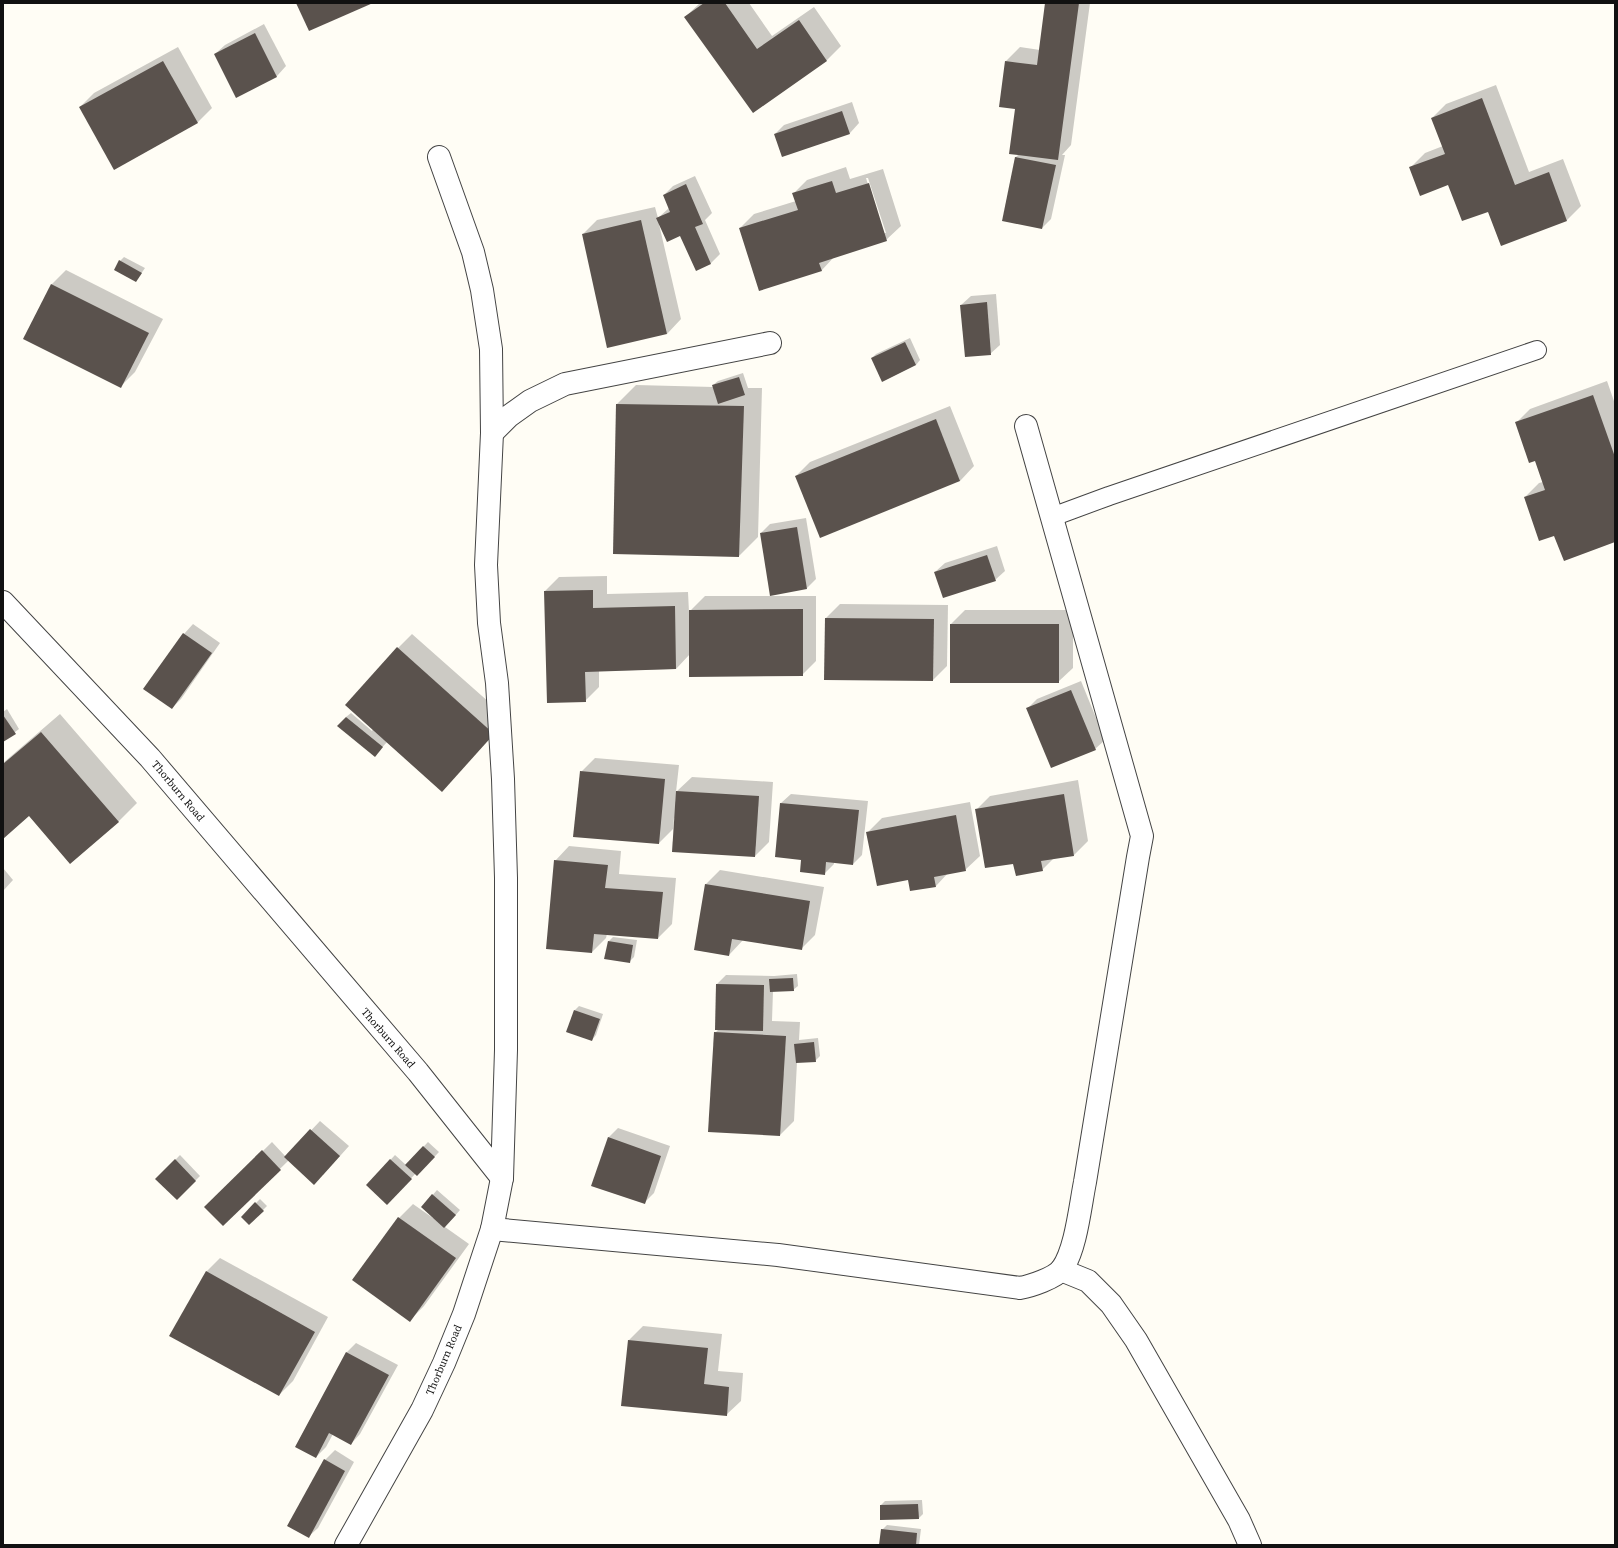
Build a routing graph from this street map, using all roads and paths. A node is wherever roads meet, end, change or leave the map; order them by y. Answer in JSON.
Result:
{"nodes":[{"id":1,"x":439,"y":157,"type":"dead end"},
{"id":2,"x":770,"y":343,"type":"dead end"},
{"id":3,"x":1537,"y":350,"type":"dead end"},
{"id":4,"x":1026,"y":426,"type":"dead end"},
{"id":5,"x":492,"y":433,"type":"junction"},
{"id":6,"x":1052,"y":517,"type":"junction"},
{"id":7,"x":8,"y":615,"type":"edge"},
{"id":8,"x":502,"y":1178,"type":"junction"},
{"id":9,"x":492,"y":1229,"type":"junction"},
{"id":10,"x":1061,"y":1270,"type":"junction"},
{"id":11,"x":346,"y":1545,"type":"edge"},
{"id":12,"x":1250,"y":1545,"type":"edge"}],
"edges":[{"from":1,"to":5,"type":"street"},
{"from":2,"to":5,"type":"street"},
{"from":3,"to":6,"type":"lane"},
{"from":4,"to":6,"type":"street"},
{"from":5,"to":8,"type":"street"},
{"from":6,"to":10,"type":"street"},
{"from":7,"to":8,"type":"street","name":"Thorburn Road"},
{"from":8,"to":9,"type":"street","name":"Thorburn Road"},
{"from":9,"to":10,"type":"street"},
{"from":9,"to":11,"type":"street","name":"Thorburn Road"},
{"from":10,"to":12,"type":"street"}]}
